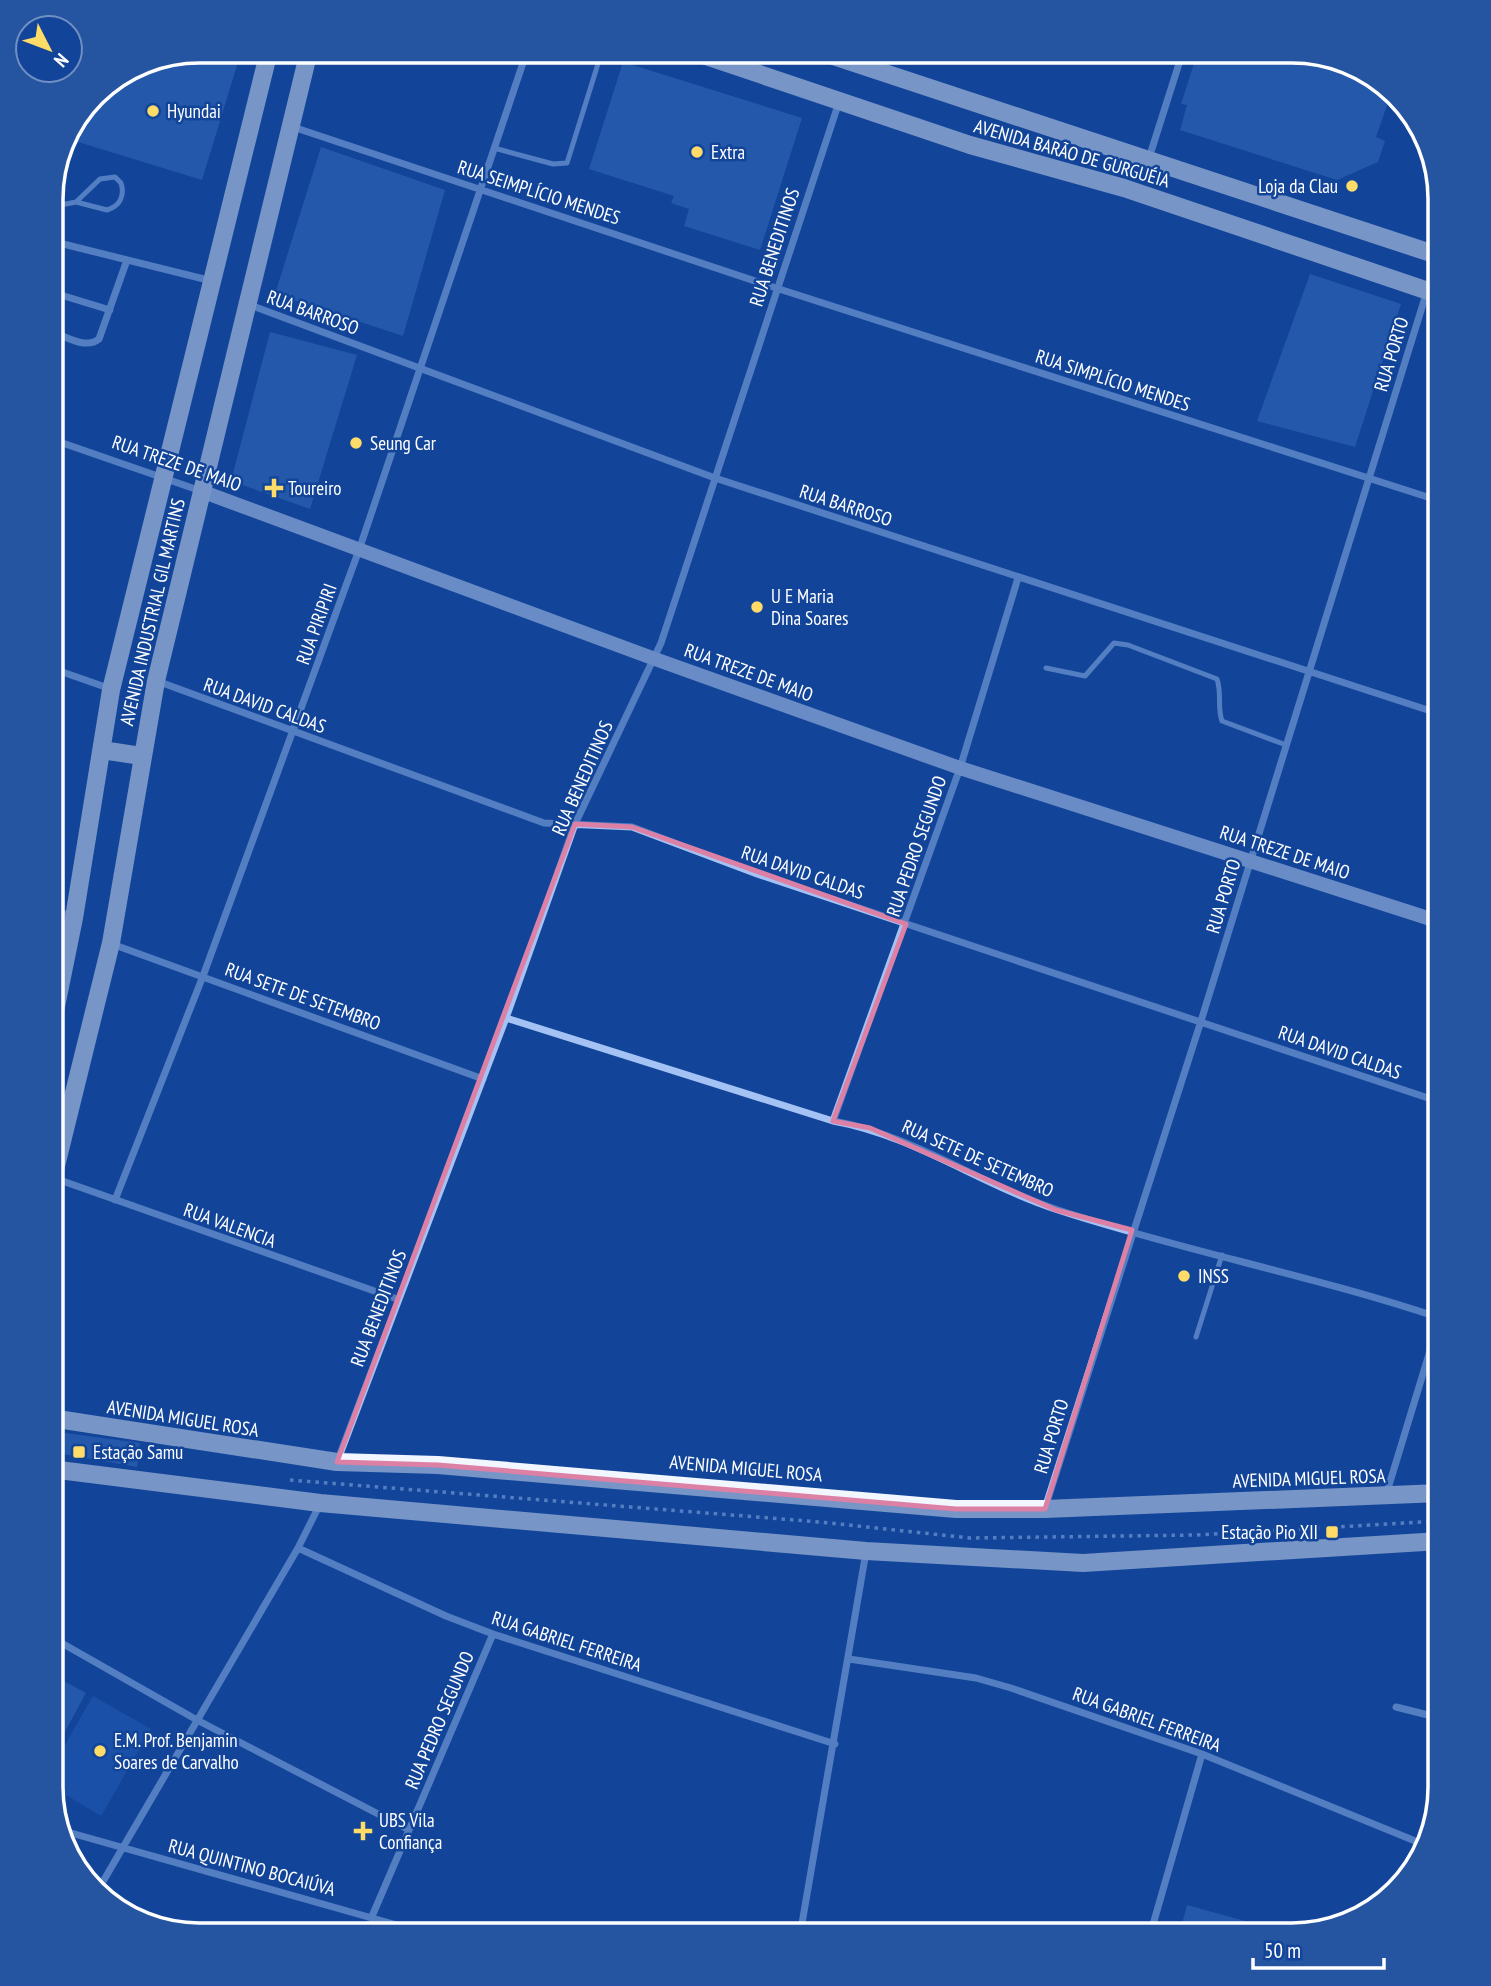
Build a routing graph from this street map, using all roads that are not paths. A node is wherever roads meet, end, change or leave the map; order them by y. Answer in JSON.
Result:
{"nodes":[{"id":1,"x":262,"y":63,"type":"edge"},
{"id":2,"x":306,"y":63,"type":"edge"},
{"id":3,"x":523,"y":63,"type":"edge"},
{"id":4,"x":598,"y":63,"type":"edge"},
{"id":5,"x":726,"y":63,"type":"edge"},
{"id":6,"x":877,"y":63,"type":"edge"},
{"id":7,"x":1179,"y":63,"type":"edge"},
{"id":8,"x":839,"y":102,"type":"junction"},
{"id":9,"x":291,"y":126,"type":"junction"},
{"id":10,"x":494,"y":148,"type":"junction"},
{"id":11,"x":1149,"y":159,"type":"junction"},
{"id":12,"x":479,"y":188,"type":"junction"},
{"id":13,"x":76,"y":202,"type":"junction"},
{"id":14,"x":63,"y":205,"type":"edge"},
{"id":15,"x":63,"y":244,"type":"edge"},
{"id":16,"x":1428,"y":251,"type":"edge"},
{"id":17,"x":127,"y":260,"type":"junction"},
{"id":18,"x":212,"y":282,"type":"junction"},
{"id":19,"x":776,"y":288,"type":"junction"},
{"id":20,"x":1428,"y":291,"type":"edge"},
{"id":21,"x":63,"y":296,"type":"edge"},
{"id":22,"x":249,"y":305,"type":"junction"},
{"id":23,"x":110,"y":310,"type":"junction"},
{"id":24,"x":1428,"y":310,"type":"edge"},
{"id":25,"x":63,"y":336,"type":"edge"},
{"id":26,"x":422,"y":369,"type":"junction"},
{"id":27,"x":63,"y":443,"type":"edge"},
{"id":28,"x":166,"y":478,"type":"junction"},
{"id":29,"x":715,"y":478,"type":"junction"},
{"id":30,"x":1368,"y":478,"type":"junction"},
{"id":31,"x":201,"y":491,"type":"junction"},
{"id":32,"x":1428,"y":497,"type":"edge"},
{"id":33,"x":359,"y":550,"type":"junction"},
{"id":34,"x":1018,"y":578,"type":"junction"},
{"id":35,"x":655,"y":659,"type":"junction"},
{"id":36,"x":1046,"y":667,"type":"dead end"},
{"id":37,"x":1309,"y":670,"type":"junction"},
{"id":38,"x":63,"y":672,"type":"edge"},
{"id":39,"x":156,"y":681,"type":"junction"},
{"id":40,"x":111,"y":690,"type":"junction"},
{"id":41,"x":1428,"y":711,"type":"edge"},
{"id":42,"x":293,"y":732,"type":"junction"},
{"id":43,"x":1286,"y":745,"type":"junction"},
{"id":44,"x":102,"y":750,"type":"junction"},
{"id":45,"x":141,"y":756,"type":"junction"},
{"id":46,"x":960,"y":768,"type":"junction"},
{"id":47,"x":575,"y":824,"type":"junction"},
{"id":48,"x":1250,"y":862,"type":"junction"},
{"id":49,"x":63,"y":914,"type":"edge"},
{"id":50,"x":74,"y":918,"type":"junction"},
{"id":51,"x":1428,"y":918,"type":"edge"},
{"id":52,"x":906,"y":924,"type":"junction"},
{"id":53,"x":111,"y":943,"type":"junction"},
{"id":54,"x":63,"y":972,"type":"edge"},
{"id":55,"x":203,"y":976,"type":"junction"},
{"id":56,"x":506,"y":1018,"type":"junction"},
{"id":57,"x":1201,"y":1021,"type":"junction"},
{"id":58,"x":483,"y":1079,"type":"junction"},
{"id":59,"x":1428,"y":1098,"type":"edge"},
{"id":60,"x":833,"y":1121,"type":"junction"},
{"id":61,"x":63,"y":1137,"type":"edge"},
{"id":62,"x":63,"y":1185,"type":"edge"},
{"id":63,"x":115,"y":1200,"type":"junction"},
{"id":64,"x":1132,"y":1230,"type":"junction"},
{"id":65,"x":1222,"y":1255,"type":"junction"},
{"id":66,"x":397,"y":1299,"type":"junction"},
{"id":67,"x":1428,"y":1314,"type":"edge"},
{"id":68,"x":1196,"y":1337,"type":"dead end"},
{"id":69,"x":1428,"y":1358,"type":"edge"},
{"id":70,"x":63,"y":1420,"type":"edge"},
{"id":71,"x":337,"y":1462,"type":"junction"},
{"id":72,"x":63,"y":1471,"type":"edge"},
{"id":73,"x":1428,"y":1494,"type":"edge"},
{"id":74,"x":1386,"y":1496,"type":"junction"},
{"id":75,"x":320,"y":1503,"type":"junction"},
{"id":76,"x":1045,"y":1509,"type":"junction"},
{"id":77,"x":1428,"y":1542,"type":"edge"},
{"id":78,"x":298,"y":1548,"type":"junction"},
{"id":79,"x":866,"y":1551,"type":"junction"},
{"id":80,"x":493,"y":1634,"type":"junction"},
{"id":81,"x":63,"y":1644,"type":"edge"},
{"id":82,"x":849,"y":1659,"type":"junction"},
{"id":83,"x":1396,"y":1707,"type":"dead end"},
{"id":84,"x":1428,"y":1715,"type":"edge"},
{"id":85,"x":197,"y":1720,"type":"junction"},
{"id":86,"x":835,"y":1744,"type":"junction"},
{"id":87,"x":1202,"y":1754,"type":"junction"},
{"id":88,"x":409,"y":1830,"type":"junction"},
{"id":89,"x":71,"y":1833,"type":"edge"},
{"id":90,"x":1417,"y":1841,"type":"edge"},
{"id":91,"x":122,"y":1849,"type":"junction"},
{"id":92,"x":102,"y":1882,"type":"edge"},
{"id":93,"x":372,"y":1916,"type":"junction"},
{"id":94,"x":369,"y":1923,"type":"edge"},
{"id":95,"x":394,"y":1923,"type":"edge"},
{"id":96,"x":802,"y":1923,"type":"edge"},
{"id":97,"x":1153,"y":1923,"type":"edge"}],
"edges":[{"from":1,"to":18,"type":"main road","name":"AVENIDA INDUSTRIAL GIL MARTINS"},
{"from":2,"to":9,"type":"main road","name":"AVENIDA INDUSTRIAL GIL MARTINS"},
{"from":3,"to":10,"type":"street","name":"RUA PIRIPIRI"},
{"from":4,"to":10,"type":"lane"},
{"from":5,"to":8,"type":"main road","name":"AVENIDA BARÃO DE GURGUÉIA"},
{"from":6,"to":11,"type":"main road","name":"AVENIDA BARÃO DE GURGUÉIA"},
{"from":7,"to":11,"type":"street"},
{"from":8,"to":19,"type":"street","name":"RUA BENEDITINOS"},
{"from":8,"to":20,"type":"main road","name":"AVENIDA BARÃO DE GURGUÉIA"},
{"from":9,"to":12,"type":"street","name":"RUA SEIMPLÍCIO MENDES"},
{"from":9,"to":22,"type":"main road","name":"AVENIDA INDUSTRIAL GIL MARTINS"},
{"from":10,"to":12,"type":"street","name":"RUA PIRIPIRI"},
{"from":11,"to":16,"type":"main road","name":"AVENIDA BARÃO DE GURGUÉIA"},
{"from":12,"to":19,"type":"street","name":"RUA SEIMPLÍCIO MENDES"},
{"from":12,"to":26,"type":"street","name":"RUA PIRIPIRI"},
{"from":13,"to":13,"type":"lane"},
{"from":13,"to":14,"type":"lane"},
{"from":15,"to":17,"type":"street"},
{"from":17,"to":18,"type":"street"},
{"from":17,"to":23,"type":"street"},
{"from":18,"to":28,"type":"main road","name":"AVENIDA INDUSTRIAL GIL MARTINS"},
{"from":19,"to":29,"type":"street","name":"RUA BENEDITINOS"},
{"from":19,"to":30,"type":"street","name":"RUA SIMPLÍCIO MENDES"},
{"from":21,"to":23,"type":"street"},
{"from":22,"to":26,"type":"street","name":"RUA BARROSO"},
{"from":22,"to":31,"type":"main road","name":"AVENIDA INDUSTRIAL GIL MARTINS"},
{"from":23,"to":25,"type":"street"},
{"from":24,"to":30,"type":"street","name":"RUA PORTO"},
{"from":26,"to":29,"type":"street","name":"RUA BARROSO"},
{"from":26,"to":33,"type":"street","name":"RUA PIRIPIRI"},
{"from":27,"to":28,"type":"street","name":"RUA TREZE DE MAIO"},
{"from":28,"to":31,"type":"street","name":"RUA TREZE DE MAIO"},
{"from":28,"to":40,"type":"main road","name":"AVENIDA INDUSTRIAL GIL MARTINS"},
{"from":29,"to":34,"type":"street","name":"RUA BARROSO"},
{"from":29,"to":35,"type":"street","name":"RUA BENEDITINOS"},
{"from":30,"to":32,"type":"street","name":"RUA SIMPLÍCIO MENDES"},
{"from":30,"to":37,"type":"street","name":"RUA PORTO"},
{"from":31,"to":33,"type":"street","name":"RUA TREZE DE MAIO"},
{"from":31,"to":39,"type":"main road","name":"AVENIDA INDUSTRIAL GIL MARTINS"},
{"from":33,"to":35,"type":"street","name":"RUA TREZE DE MAIO"},
{"from":33,"to":42,"type":"street","name":"RUA PIRIPIRI"},
{"from":34,"to":37,"type":"street","name":"RUA BARROSO"},
{"from":34,"to":46,"type":"street","name":"RUA PEDRO SEGUNDO"},
{"from":35,"to":46,"type":"street","name":"RUA TREZE DE MAIO"},
{"from":35,"to":47,"type":"street","name":"RUA BENEDITINOS"},
{"from":36,"to":43,"type":"lane"},
{"from":37,"to":41,"type":"street","name":"RUA BARROSO"},
{"from":37,"to":43,"type":"street","name":"RUA PORTO"},
{"from":38,"to":40,"type":"street"},
{"from":39,"to":42,"type":"street","name":"RUA DAVID CALDAS"},
{"from":39,"to":45,"type":"main road","name":"AVENIDA INDUSTRIAL GIL MARTINS"},
{"from":40,"to":44,"type":"main road","name":"AVENIDA INDUSTRIAL GIL MARTINS"},
{"from":42,"to":47,"type":"street","name":"RUA DAVID CALDAS"},
{"from":42,"to":55,"type":"street","name":"RUA PIRIPIRI"},
{"from":43,"to":48,"type":"street","name":"RUA PORTO"},
{"from":44,"to":45,"type":"main road"},
{"from":44,"to":50,"type":"main road","name":"AVENIDA INDUSTRIAL GIL MARTINS"},
{"from":45,"to":53,"type":"main road","name":"AVENIDA INDUSTRIAL GIL MARTINS"},
{"from":46,"to":48,"type":"street","name":"RUA TREZE DE MAIO"},
{"from":46,"to":52,"type":"street","name":"RUA PEDRO SEGUNDO"},
{"from":47,"to":52,"type":"street","name":"RUA DAVID CALDAS"},
{"from":47,"to":56,"type":"street","name":"RUA BENEDITINOS"},
{"from":48,"to":51,"type":"street","name":"RUA TREZE DE MAIO"},
{"from":48,"to":57,"type":"street","name":"RUA PORTO"},
{"from":49,"to":50,"type":"street"},
{"from":50,"to":54,"type":"main road","name":"AVENIDA INDUSTRIAL GIL MARTINS"},
{"from":52,"to":57,"type":"street","name":"RUA DAVID CALDAS"},
{"from":52,"to":60,"type":"street","name":"RUA PEDRO SEGUNDO"},
{"from":53,"to":55,"type":"street","name":"RUA SETE DE SETEMBRO"},
{"from":53,"to":61,"type":"main road","name":"AVENIDA INDUSTRIAL GIL MARTINS"},
{"from":55,"to":58,"type":"street","name":"RUA SETE DE SETEMBRO"},
{"from":55,"to":63,"type":"street","name":"RUA PIRIPIRI"},
{"from":56,"to":58,"type":"street","name":"RUA BENEDITINOS"},
{"from":56,"to":60,"type":"street","name":"RUA SETE DE SETEMBRO"},
{"from":57,"to":59,"type":"street","name":"RUA DAVID CALDAS"},
{"from":57,"to":64,"type":"street","name":"RUA PORTO"},
{"from":58,"to":66,"type":"street","name":"RUA BENEDITINOS"},
{"from":60,"to":64,"type":"street","name":"RUA SETE DE SETEMBRO"},
{"from":62,"to":63,"type":"street","name":"RUA VALENCIA"},
{"from":63,"to":66,"type":"street","name":"RUA VALENCIA"},
{"from":64,"to":65,"type":"street","name":"RUA SETE DE SETEMBRO"},
{"from":64,"to":76,"type":"street","name":"RUA PORTO"},
{"from":65,"to":67,"type":"street","name":"RUA SETE DE SETEMBRO"},
{"from":65,"to":68,"type":"lane"},
{"from":66,"to":71,"type":"street","name":"RUA BENEDITINOS"},
{"from":69,"to":74,"type":"street"},
{"from":70,"to":71,"type":"main road","name":"AVENIDA MIGUEL ROSA"},
{"from":71,"to":76,"type":"main road","name":"AVENIDA MIGUEL ROSA"},
{"from":72,"to":75,"type":"main road"},
{"from":73,"to":74,"type":"main road","name":"AVENIDA MIGUEL ROSA"},
{"from":74,"to":76,"type":"main road","name":"AVENIDA MIGUEL ROSA"},
{"from":75,"to":78,"type":"street"},
{"from":75,"to":79,"type":"main road"},
{"from":77,"to":79,"type":"main road"},
{"from":78,"to":80,"type":"street","name":"RUA GABRIEL FERREIRA"},
{"from":78,"to":85,"type":"street"},
{"from":79,"to":82,"type":"street"},
{"from":80,"to":86,"type":"street","name":"RUA GABRIEL FERREIRA"},
{"from":80,"to":88,"type":"street","name":"RUA PEDRO SEGUNDO"},
{"from":81,"to":85,"type":"street"},
{"from":82,"to":86,"type":"street"},
{"from":82,"to":87,"type":"street","name":"RUA GABRIEL FERREIRA"},
{"from":83,"to":84,"type":"street"},
{"from":85,"to":88,"type":"street"},
{"from":85,"to":91,"type":"street"},
{"from":86,"to":96,"type":"street"},
{"from":87,"to":90,"type":"street","name":"RUA GABRIEL FERREIRA"},
{"from":87,"to":97,"type":"street"},
{"from":88,"to":93,"type":"street","name":"RUA PEDRO SEGUNDO"},
{"from":89,"to":91,"type":"street","name":"RUA QUINTINO BOCAIÚVA"},
{"from":91,"to":92,"type":"street"},
{"from":91,"to":93,"type":"street","name":"RUA QUINTINO BOCAIÚVA"},
{"from":93,"to":94,"type":"street","name":"RUA PEDRO SEGUNDO"},
{"from":93,"to":95,"type":"street","name":"RUA QUINTINO BOCAIÚVA"}]}
